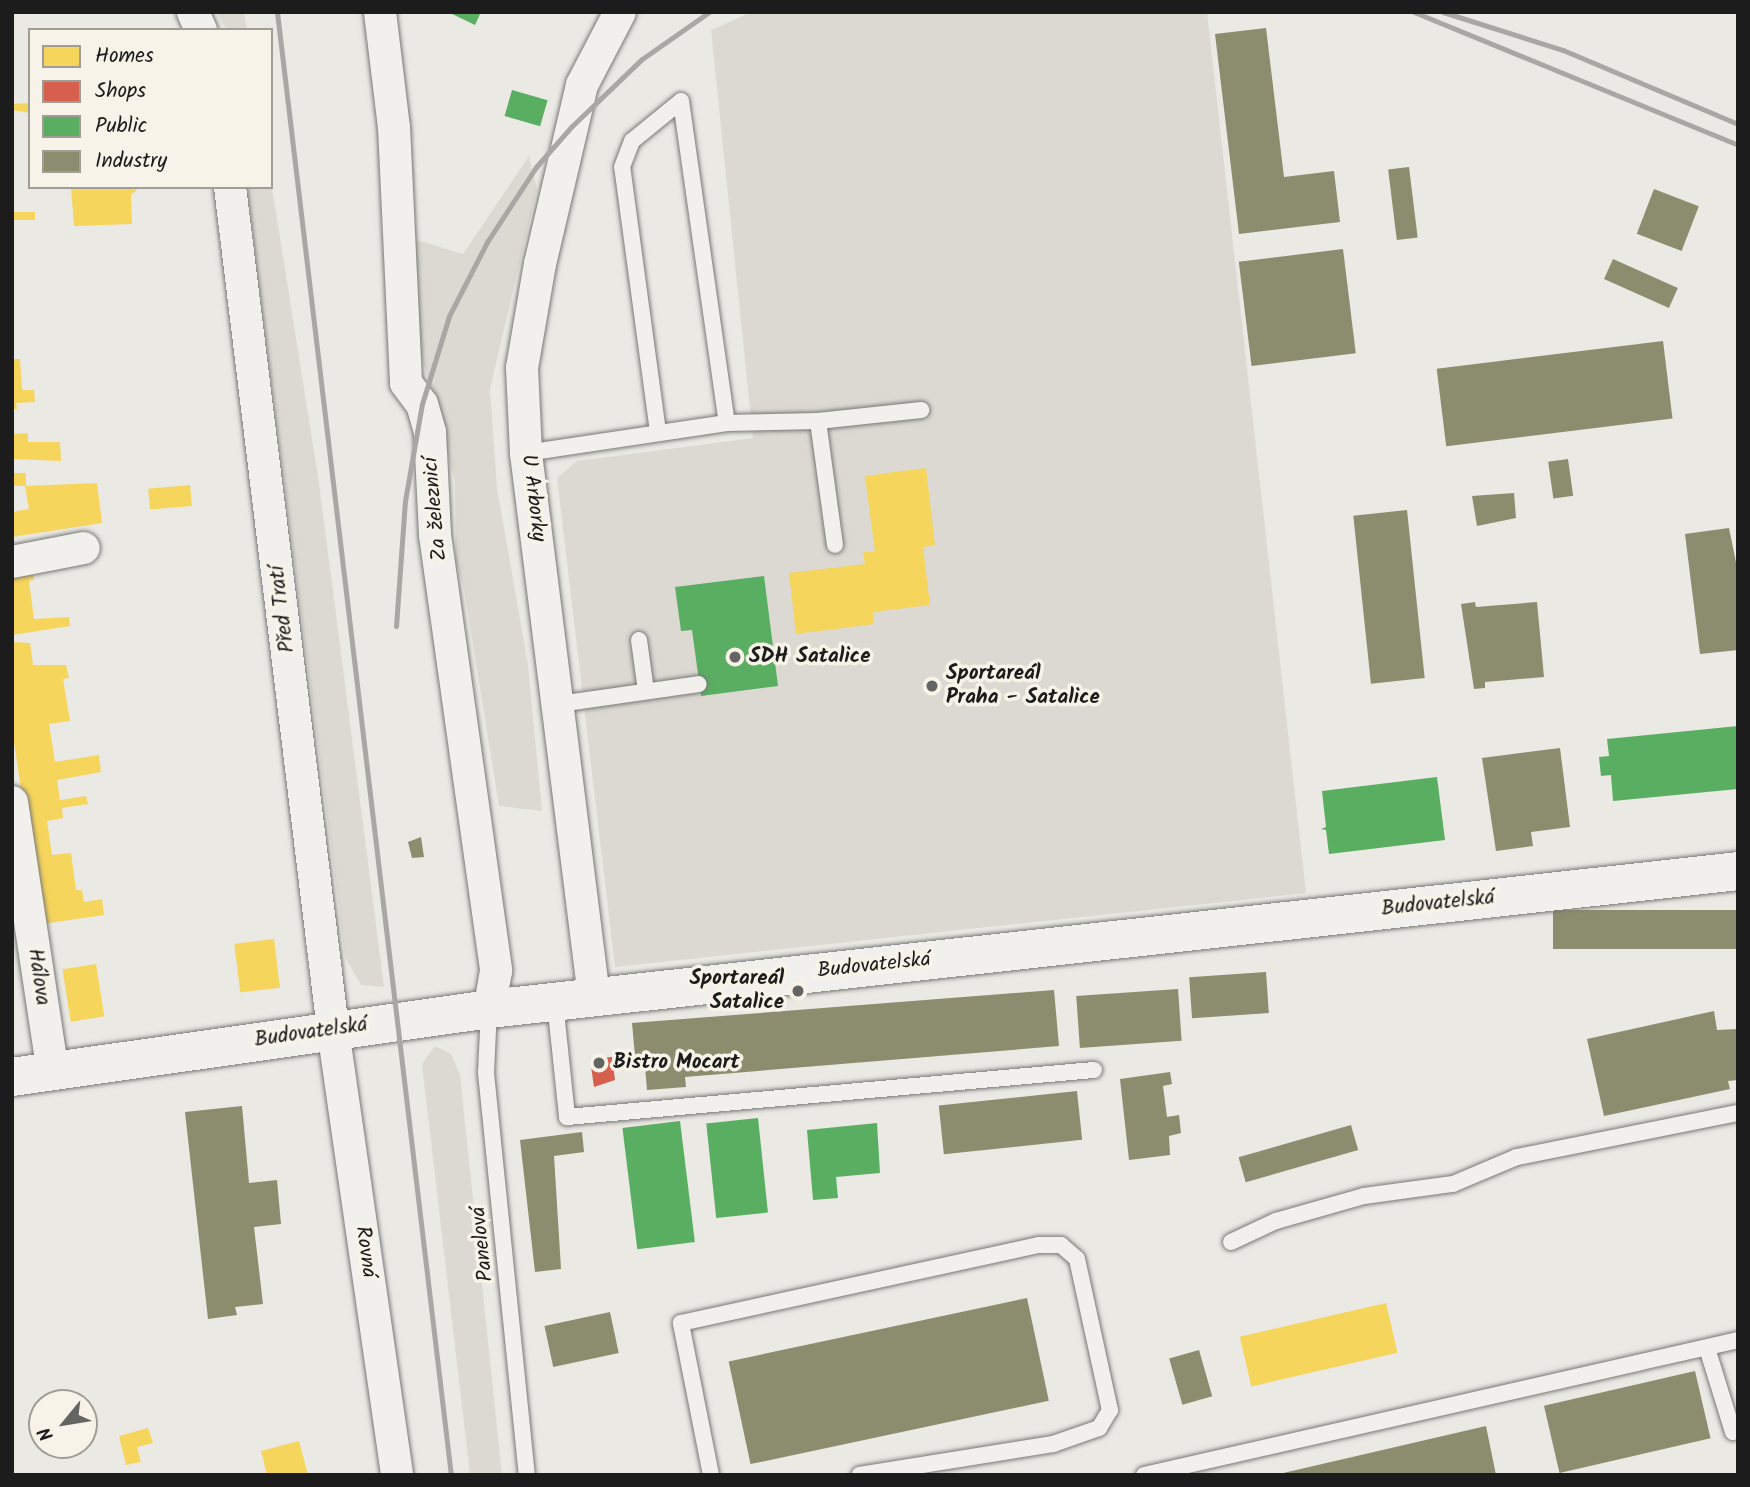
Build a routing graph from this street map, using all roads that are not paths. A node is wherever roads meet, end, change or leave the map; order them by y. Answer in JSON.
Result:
{"nodes":[{"id":1,"x":193,"y":12,"type":"edge"},
{"id":2,"x":380,"y":12,"type":"edge"},
{"id":3,"x":620,"y":12,"type":"edge"},
{"id":4,"x":200,"y":28,"type":"edge"},
{"id":5,"x":230,"y":189,"type":"edge"},
{"id":6,"x":921,"y":410,"type":"dead end"},
{"id":7,"x":818,"y":421,"type":"junction"},
{"id":8,"x":727,"y":423,"type":"junction"},
{"id":9,"x":658,"y":432,"type":"junction"},
{"id":10,"x":526,"y":453,"type":"junction"},
{"id":11,"x":835,"y":545,"type":"dead end"},
{"id":12,"x":84,"y":548,"type":"dead end"},
{"id":13,"x":12,"y":562,"type":"edge"},
{"id":14,"x":639,"y":640,"type":"dead end"},
{"id":15,"x":699,"y":684,"type":"dead end"},
{"id":16,"x":646,"y":691,"type":"junction"},
{"id":17,"x":559,"y":704,"type":"junction"},
{"id":18,"x":12,"y":802,"type":"edge"},
{"id":19,"x":1738,"y":871,"type":"edge"},
{"id":20,"x":594,"y":998,"type":"junction"},
{"id":21,"x":555,"y":1002,"type":"junction"},
{"id":22,"x":489,"y":1009,"type":"junction"},
{"id":23,"x":333,"y":1030,"type":"junction"},
{"id":24,"x":52,"y":1068,"type":"junction"},
{"id":25,"x":1094,"y":1070,"type":"dead end"},
{"id":26,"x":12,"y":1077,"type":"edge"},
{"id":27,"x":1738,"y":1113,"type":"edge"},
{"id":28,"x":1231,"y":1242,"type":"dead end"},
{"id":29,"x":1738,"y":1340,"type":"edge"},
{"id":30,"x":1707,"y":1348,"type":"junction"},
{"id":31,"x":1735,"y":1431,"type":"edge"},
{"id":32,"x":1738,"y":1448,"type":"edge"},
{"id":33,"x":1185,"y":1470,"type":"edge"},
{"id":34,"x":397,"y":1475,"type":"edge"},
{"id":35,"x":527,"y":1475,"type":"edge"},
{"id":36,"x":711,"y":1475,"type":"edge"},
{"id":37,"x":859,"y":1475,"type":"edge"},
{"id":38,"x":1144,"y":1475,"type":"edge"}],
"edges":[{"from":1,"to":4,"type":"street"},
{"from":2,"to":22,"type":"street","name":"Za železnicí"},
{"from":3,"to":10,"type":"street","name":"U Arborky"},
{"from":5,"to":23,"type":"street","name":"Před Tratí"},
{"from":6,"to":7,"type":"lane"},
{"from":7,"to":8,"type":"lane"},
{"from":7,"to":11,"type":"lane"},
{"from":8,"to":9,"type":"lane"},
{"from":8,"to":9,"type":"lane"},
{"from":9,"to":10,"type":"lane"},
{"from":10,"to":17,"type":"street","name":"U Arborky"},
{"from":12,"to":13,"type":"street"},
{"from":14,"to":16,"type":"lane"},
{"from":15,"to":16,"type":"lane"},
{"from":16,"to":17,"type":"lane"},
{"from":17,"to":20,"type":"street","name":"U Arborky"},
{"from":18,"to":24,"type":"street","name":"Hálova"},
{"from":19,"to":20,"type":"street","name":"Budovatelská"},
{"from":20,"to":21,"type":"street","name":"Budovatelská"},
{"from":21,"to":22,"type":"street","name":"Budovatelská"},
{"from":21,"to":25,"type":"lane"},
{"from":22,"to":23,"type":"street","name":"Budovatelská"},
{"from":22,"to":35,"type":"lane","name":"Panelová"},
{"from":23,"to":24,"type":"street","name":"Budovatelská"},
{"from":23,"to":34,"type":"street","name":"Rovná"},
{"from":24,"to":26,"type":"street","name":"Budovatelská"},
{"from":27,"to":28,"type":"lane"},
{"from":29,"to":30,"type":"lane"},
{"from":30,"to":31,"type":"lane"},
{"from":30,"to":33,"type":"lane"},
{"from":31,"to":32,"type":"lane"},
{"from":33,"to":38,"type":"lane"},
{"from":36,"to":37,"type":"lane"}]}
